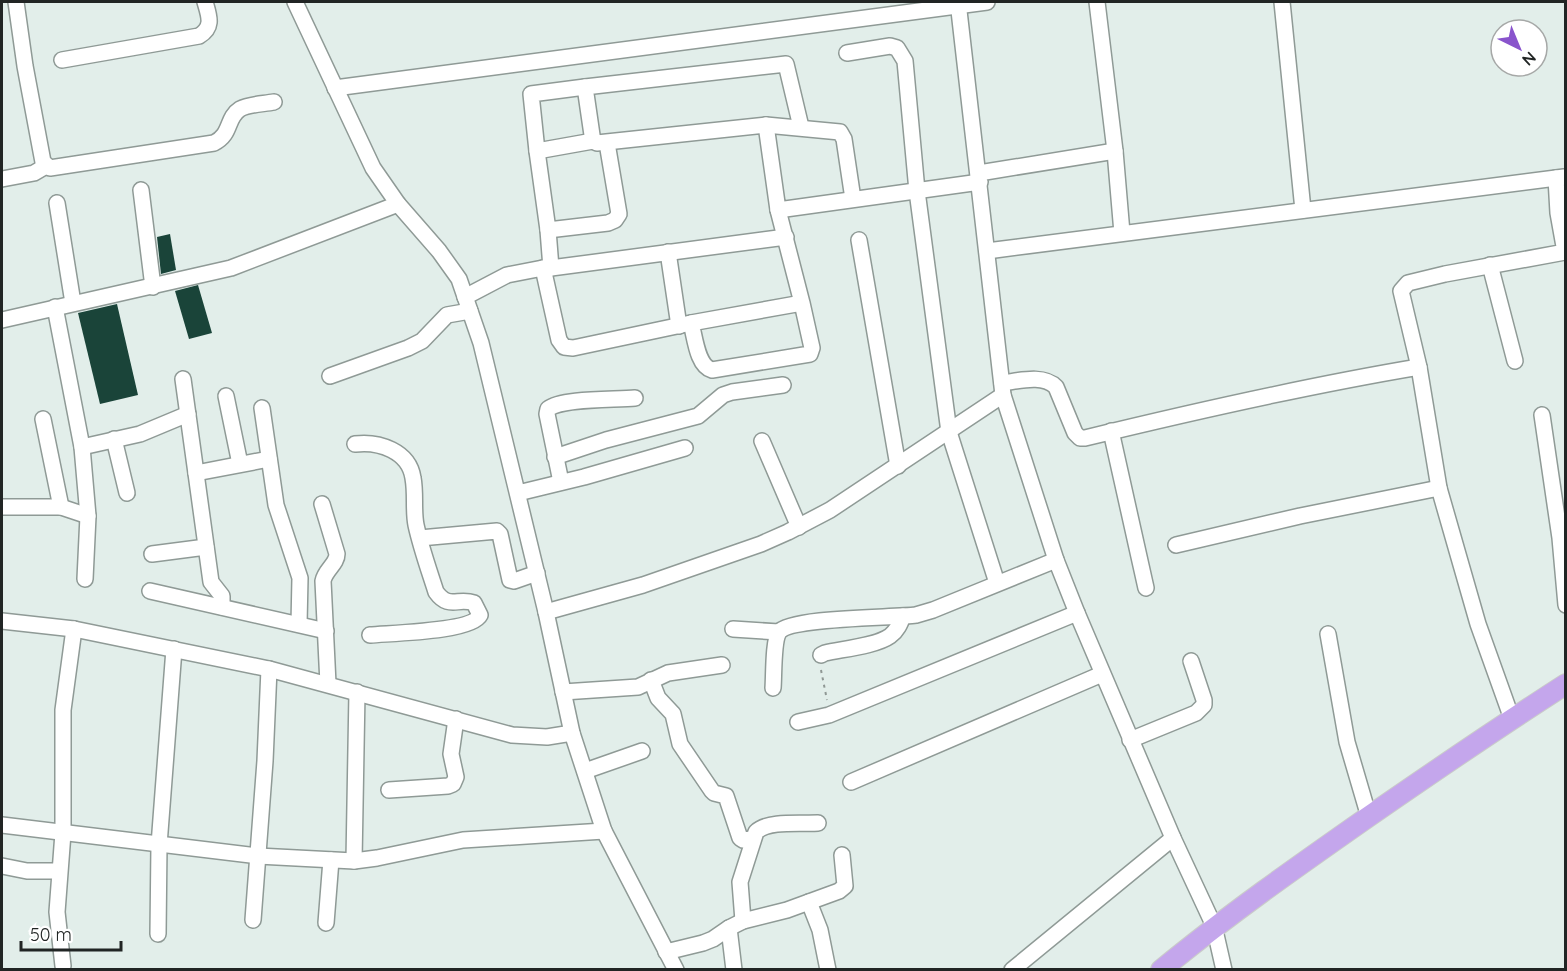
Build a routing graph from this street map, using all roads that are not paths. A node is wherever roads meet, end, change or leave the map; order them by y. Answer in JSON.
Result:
{"nodes":[{"id":1,"x":16,"y":2,"type":"edge"},
{"id":2,"x":205,"y":2,"type":"edge"},
{"id":3,"x":295,"y":2,"type":"edge"},
{"id":4,"x":987,"y":2,"type":"edge"},
{"id":5,"x":1096,"y":2,"type":"edge"},
{"id":6,"x":1282,"y":2,"type":"edge"},
{"id":7,"x":958,"y":3,"type":"edge"},
{"id":8,"x":847,"y":54,"type":"dead end"},
{"id":9,"x":62,"y":60,"type":"dead end"},
{"id":10,"x":585,"y":87,"type":"junction"},
{"id":11,"x":335,"y":88,"type":"junction"},
{"id":12,"x":274,"y":102,"type":"dead end"},
{"id":13,"x":766,"y":125,"type":"junction"},
{"id":14,"x":801,"y":128,"type":"junction"},
{"id":15,"x":600,"y":142,"type":"junction"},
{"id":16,"x":537,"y":151,"type":"junction"},
{"id":17,"x":1115,"y":151,"type":"junction"},
{"id":18,"x":45,"y":166,"type":"junction"},
{"id":19,"x":1561,"y":177,"type":"edge"},
{"id":20,"x":979,"y":178,"type":"junction"},
{"id":21,"x":2,"y":179,"type":"edge"},
{"id":22,"x":141,"y":190,"type":"dead end"},
{"id":23,"x":917,"y":191,"type":"junction"},
{"id":24,"x":854,"y":200,"type":"junction"},
{"id":25,"x":57,"y":203,"type":"dead end"},
{"id":26,"x":398,"y":204,"type":"junction"},
{"id":27,"x":778,"y":210,"type":"junction"},
{"id":28,"x":1303,"y":210,"type":"junction"},
{"id":29,"x":548,"y":230,"type":"junction"},
{"id":30,"x":1122,"y":233,"type":"junction"},
{"id":31,"x":786,"y":237,"type":"junction"},
{"id":32,"x":859,"y":240,"type":"dead end"},
{"id":33,"x":987,"y":251,"type":"junction"},
{"id":34,"x":668,"y":252,"type":"junction"},
{"id":35,"x":1565,"y":254,"type":"edge"},
{"id":36,"x":1490,"y":265,"type":"junction"},
{"id":37,"x":547,"y":268,"type":"junction"},
{"id":38,"x":153,"y":287,"type":"junction"},
{"id":39,"x":73,"y":303,"type":"junction"},
{"id":40,"x":802,"y":303,"type":"junction"},
{"id":41,"x":467,"y":304,"type":"junction"},
{"id":42,"x":55,"y":307,"type":"junction"},
{"id":43,"x":2,"y":320,"type":"edge"},
{"id":44,"x":685,"y":325,"type":"junction"},
{"id":45,"x":1515,"y":361,"type":"dead end"},
{"id":46,"x":1419,"y":367,"type":"junction"},
{"id":47,"x":330,"y":376,"type":"dead end"},
{"id":48,"x":183,"y":379,"type":"dead end"},
{"id":49,"x":783,"y":386,"type":"dead end"},
{"id":50,"x":1003,"y":389,"type":"junction"},
{"id":51,"x":226,"y":396,"type":"dead end"},
{"id":52,"x":635,"y":398,"type":"dead end"},
{"id":53,"x":262,"y":408,"type":"dead end"},
{"id":54,"x":188,"y":414,"type":"junction"},
{"id":55,"x":1542,"y":415,"type":"dead end"},
{"id":56,"x":43,"y":419,"type":"dead end"},
{"id":57,"x":1111,"y":431,"type":"junction"},
{"id":58,"x":949,"y":432,"type":"junction"},
{"id":59,"x":114,"y":439,"type":"junction"},
{"id":60,"x":762,"y":441,"type":"dead end"},
{"id":61,"x":355,"y":444,"type":"dead end"},
{"id":62,"x":82,"y":447,"type":"junction"},
{"id":63,"x":685,"y":448,"type":"dead end"},
{"id":64,"x":555,"y":457,"type":"junction"},
{"id":65,"x":269,"y":459,"type":"junction"},
{"id":66,"x":240,"y":464,"type":"junction"},
{"id":67,"x":898,"y":466,"type":"junction"},
{"id":68,"x":196,"y":473,"type":"junction"},
{"id":69,"x":561,"y":482,"type":"junction"},
{"id":70,"x":1439,"y":488,"type":"junction"},
{"id":71,"x":127,"y":493,"type":"dead end"},
{"id":72,"x":518,"y":493,"type":"junction"},
{"id":73,"x":322,"y":504,"type":"dead end"},
{"id":74,"x":2,"y":507,"type":"edge"},
{"id":75,"x":62,"y":507,"type":"junction"},
{"id":76,"x":88,"y":516,"type":"junction"},
{"id":77,"x":799,"y":526,"type":"junction"},
{"id":78,"x":420,"y":538,"type":"junction"},
{"id":79,"x":1176,"y":545,"type":"dead end"},
{"id":80,"x":206,"y":547,"type":"junction"},
{"id":81,"x":152,"y":554,"type":"dead end"},
{"id":82,"x":1056,"y":560,"type":"junction"},
{"id":83,"x":537,"y":573,"type":"junction"},
{"id":84,"x":85,"y":579,"type":"dead end"},
{"id":85,"x":997,"y":583,"type":"junction"},
{"id":86,"x":1146,"y":588,"type":"dead end"},
{"id":87,"x":150,"y":591,"type":"dead end"},
{"id":88,"x":1566,"y":605,"type":"edge"},
{"id":89,"x":222,"y":607,"type":"junction"},
{"id":90,"x":546,"y":612,"type":"junction"},
{"id":91,"x":1077,"y":613,"type":"junction"},
{"id":92,"x":903,"y":616,"type":"junction"},
{"id":93,"x":2,"y":621,"type":"edge"},
{"id":94,"x":299,"y":624,"type":"junction"},
{"id":95,"x":74,"y":629,"type":"junction"},
{"id":96,"x":733,"y":629,"type":"dead end"},
{"id":97,"x":326,"y":631,"type":"junction"},
{"id":98,"x":779,"y":633,"type":"junction"},
{"id":99,"x":1328,"y":634,"type":"dead end"},
{"id":100,"x":370,"y":635,"type":"dead end"},
{"id":101,"x":174,"y":649,"type":"junction"},
{"id":102,"x":821,"y":656,"type":"road end"},
{"id":103,"x":1191,"y":661,"type":"dead end"},
{"id":104,"x":722,"y":665,"type":"dead end"},
{"id":105,"x":269,"y":669,"type":"junction"},
{"id":106,"x":1102,"y":674,"type":"junction"},
{"id":107,"x":651,"y":680,"type":"junction"},
{"id":108,"x":328,"y":684,"type":"junction"},
{"id":109,"x":1566,"y":684,"type":"edge"},
{"id":110,"x":773,"y":687,"type":"dead end"},
{"id":111,"x":357,"y":692,"type":"junction"},
{"id":112,"x":563,"y":692,"type":"junction"},
{"id":113,"x":456,"y":719,"type":"junction"},
{"id":114,"x":1512,"y":719,"type":"junction"},
{"id":115,"x":798,"y":723,"type":"dead end"},
{"id":116,"x":572,"y":733,"type":"junction"},
{"id":117,"x":1130,"y":740,"type":"junction"},
{"id":118,"x":642,"y":751,"type":"dead end"},
{"id":119,"x":585,"y":771,"type":"junction"},
{"id":120,"x":851,"y":782,"type":"dead end"},
{"id":121,"x":389,"y":790,"type":"dead end"},
{"id":122,"x":1369,"y":817,"type":"junction"},
{"id":123,"x":818,"y":823,"type":"dead end"},
{"id":124,"x":2,"y":825,"type":"edge"},
{"id":125,"x":604,"y":831,"type":"junction"},
{"id":126,"x":63,"y":833,"type":"junction"},
{"id":127,"x":1173,"y":838,"type":"junction"},
{"id":128,"x":752,"y":839,"type":"junction"},
{"id":129,"x":159,"y":845,"type":"junction"},
{"id":130,"x":842,"y":855,"type":"dead end"},
{"id":131,"x":258,"y":856,"type":"junction"},
{"id":132,"x":331,"y":860,"type":"junction"},
{"id":133,"x":354,"y":861,"type":"junction"},
{"id":134,"x":2,"y":866,"type":"edge"},
{"id":135,"x":59,"y":871,"type":"junction"},
{"id":136,"x":809,"y":902,"type":"junction"},
{"id":137,"x":253,"y":920,"type":"dead end"},
{"id":138,"x":326,"y":923,"type":"dead end"},
{"id":139,"x":736,"y":924,"type":"junction"},
{"id":140,"x":1214,"y":926,"type":"junction"},
{"id":141,"x":158,"y":934,"type":"dead end"},
{"id":142,"x":666,"y":952,"type":"junction"},
{"id":143,"x":63,"y":966,"type":"dead end"},
{"id":144,"x":676,"y":969,"type":"edge"},
{"id":145,"x":734,"y":969,"type":"edge"},
{"id":146,"x":828,"y":969,"type":"edge"},
{"id":147,"x":1012,"y":969,"type":"edge"},
{"id":148,"x":1161,"y":969,"type":"edge"},
{"id":149,"x":1224,"y":969,"type":"edge"}],
"edges":[{"from":1,"to":18,"type":"street"},
{"from":2,"to":9,"type":"street"},
{"from":3,"to":11,"type":"street"},
{"from":4,"to":7,"type":"street"},
{"from":5,"to":17,"type":"street"},
{"from":6,"to":28,"type":"street"},
{"from":7,"to":11,"type":"street"},
{"from":7,"to":20,"type":"street"},
{"from":8,"to":23,"type":"street"},
{"from":10,"to":14,"type":"street"},
{"from":10,"to":15,"type":"street"},
{"from":10,"to":16,"type":"street"},
{"from":11,"to":26,"type":"street"},
{"from":12,"to":18,"type":"street"},
{"from":13,"to":14,"type":"street"},
{"from":13,"to":15,"type":"street"},
{"from":13,"to":27,"type":"street"},
{"from":14,"to":24,"type":"street"},
{"from":15,"to":16,"type":"street"},
{"from":15,"to":29,"type":"street"},
{"from":16,"to":29,"type":"street"},
{"from":17,"to":20,"type":"street"},
{"from":17,"to":30,"type":"street"},
{"from":18,"to":21,"type":"street"},
{"from":19,"to":28,"type":"street"},
{"from":19,"to":35,"type":"street"},
{"from":20,"to":23,"type":"street"},
{"from":20,"to":33,"type":"street"},
{"from":22,"to":38,"type":"street"},
{"from":23,"to":24,"type":"street"},
{"from":23,"to":58,"type":"street"},
{"from":24,"to":27,"type":"street"},
{"from":25,"to":39,"type":"street"},
{"from":26,"to":38,"type":"street"},
{"from":26,"to":41,"type":"street"},
{"from":27,"to":31,"type":"street"},
{"from":28,"to":30,"type":"street"},
{"from":29,"to":37,"type":"street"},
{"from":30,"to":33,"type":"street"},
{"from":31,"to":34,"type":"street"},
{"from":31,"to":40,"type":"street"},
{"from":32,"to":67,"type":"street"},
{"from":33,"to":50,"type":"street"},
{"from":34,"to":37,"type":"street"},
{"from":34,"to":44,"type":"street"},
{"from":35,"to":36,"type":"street"},
{"from":36,"to":45,"type":"street"},
{"from":36,"to":46,"type":"street"},
{"from":37,"to":41,"type":"street"},
{"from":37,"to":44,"type":"street"},
{"from":38,"to":39,"type":"street"},
{"from":39,"to":42,"type":"street"},
{"from":40,"to":44,"type":"street"},
{"from":40,"to":44,"type":"street"},
{"from":41,"to":47,"type":"street"},
{"from":41,"to":72,"type":"street"},
{"from":42,"to":43,"type":"street"},
{"from":42,"to":62,"type":"street"},
{"from":46,"to":57,"type":"street"},
{"from":46,"to":70,"type":"street"},
{"from":48,"to":54,"type":"street"},
{"from":49,"to":64,"type":"street"},
{"from":50,"to":57,"type":"street"},
{"from":50,"to":58,"type":"street"},
{"from":50,"to":82,"type":"street"},
{"from":51,"to":66,"type":"street"},
{"from":52,"to":64,"type":"street"},
{"from":53,"to":65,"type":"street"},
{"from":54,"to":59,"type":"street"},
{"from":54,"to":68,"type":"street"},
{"from":55,"to":88,"type":"street"},
{"from":56,"to":75,"type":"street"},
{"from":57,"to":86,"type":"street"},
{"from":58,"to":67,"type":"street"},
{"from":58,"to":85,"type":"street"},
{"from":59,"to":62,"type":"street"},
{"from":59,"to":71,"type":"street"},
{"from":60,"to":77,"type":"street"},
{"from":61,"to":78,"type":"street"},
{"from":62,"to":76,"type":"street"},
{"from":63,"to":69,"type":"street"},
{"from":64,"to":69,"type":"street"},
{"from":65,"to":66,"type":"street"},
{"from":65,"to":94,"type":"street"},
{"from":66,"to":68,"type":"street"},
{"from":67,"to":77,"type":"street"},
{"from":68,"to":80,"type":"street"},
{"from":69,"to":72,"type":"street"},
{"from":70,"to":79,"type":"street"},
{"from":70,"to":114,"type":"street"},
{"from":72,"to":83,"type":"street"},
{"from":73,"to":97,"type":"street"},
{"from":74,"to":75,"type":"street"},
{"from":75,"to":76,"type":"street"},
{"from":76,"to":84,"type":"street"},
{"from":77,"to":90,"type":"street"},
{"from":78,"to":83,"type":"street"},
{"from":78,"to":100,"type":"street"},
{"from":80,"to":81,"type":"street"},
{"from":80,"to":89,"type":"street"},
{"from":82,"to":85,"type":"street"},
{"from":82,"to":91,"type":"street"},
{"from":83,"to":90,"type":"street"},
{"from":85,"to":92,"type":"street"},
{"from":87,"to":89,"type":"street"},
{"from":89,"to":94,"type":"street"},
{"from":90,"to":112,"type":"street"},
{"from":91,"to":106,"type":"street"},
{"from":91,"to":115,"type":"street"},
{"from":92,"to":98,"type":"street"},
{"from":92,"to":102,"type":"street"},
{"from":93,"to":95,"type":"street"},
{"from":94,"to":97,"type":"street"},
{"from":95,"to":101,"type":"street"},
{"from":95,"to":126,"type":"street"},
{"from":96,"to":98,"type":"street"},
{"from":97,"to":108,"type":"street"},
{"from":98,"to":110,"type":"street"},
{"from":99,"to":122,"type":"street"},
{"from":101,"to":105,"type":"street"},
{"from":101,"to":129,"type":"street"},
{"from":103,"to":117,"type":"street"},
{"from":104,"to":107,"type":"street"},
{"from":105,"to":108,"type":"street"},
{"from":105,"to":131,"type":"street"},
{"from":106,"to":117,"type":"street"},
{"from":106,"to":120,"type":"street"},
{"from":107,"to":112,"type":"street"},
{"from":107,"to":128,"type":"street"},
{"from":108,"to":111,"type":"street"},
{"from":109,"to":114,"type":"main road"},
{"from":111,"to":113,"type":"street"},
{"from":111,"to":133,"type":"street"},
{"from":112,"to":116,"type":"street"},
{"from":113,"to":116,"type":"street"},
{"from":113,"to":121,"type":"street"},
{"from":114,"to":122,"type":"main road"},
{"from":116,"to":119,"type":"street"},
{"from":117,"to":127,"type":"street"},
{"from":118,"to":119,"type":"street"},
{"from":119,"to":125,"type":"street"},
{"from":122,"to":140,"type":"main road"},
{"from":123,"to":128,"type":"street"},
{"from":124,"to":126,"type":"street"},
{"from":125,"to":133,"type":"street"},
{"from":125,"to":142,"type":"street"},
{"from":126,"to":129,"type":"street"},
{"from":126,"to":135,"type":"street"},
{"from":127,"to":140,"type":"street"},
{"from":127,"to":147,"type":"street"},
{"from":128,"to":139,"type":"street"},
{"from":129,"to":131,"type":"street"},
{"from":129,"to":141,"type":"street"},
{"from":130,"to":136,"type":"street"},
{"from":131,"to":132,"type":"street"},
{"from":131,"to":137,"type":"street"},
{"from":132,"to":133,"type":"street"},
{"from":132,"to":138,"type":"street"},
{"from":134,"to":135,"type":"street"},
{"from":135,"to":143,"type":"street"},
{"from":136,"to":139,"type":"street"},
{"from":136,"to":146,"type":"street"},
{"from":139,"to":142,"type":"street"},
{"from":139,"to":145,"type":"street"},
{"from":140,"to":148,"type":"main road"},
{"from":140,"to":149,"type":"street"},
{"from":142,"to":144,"type":"street"}]}
